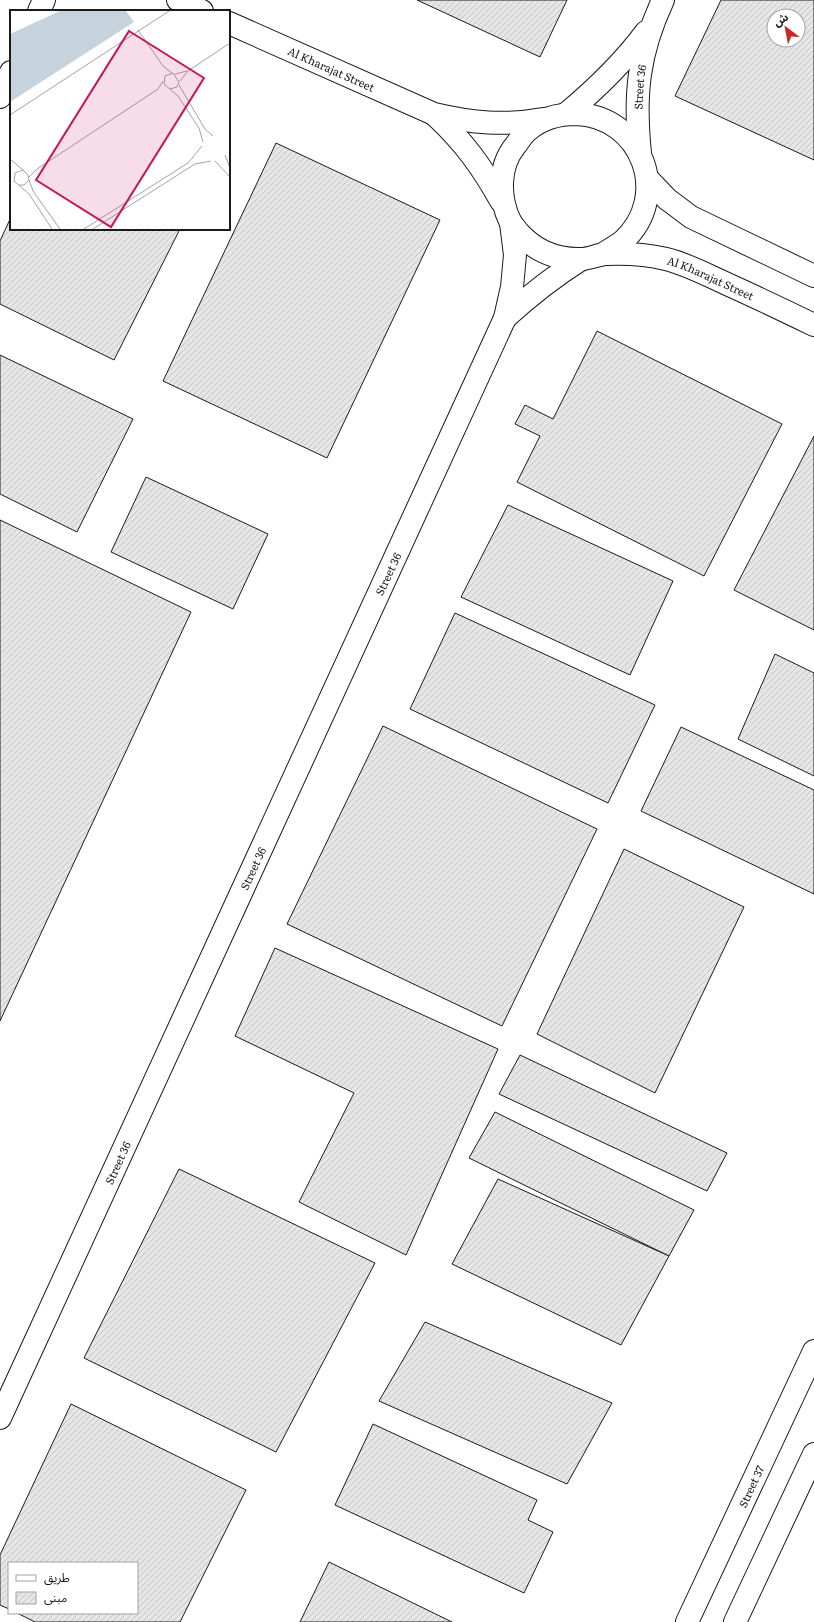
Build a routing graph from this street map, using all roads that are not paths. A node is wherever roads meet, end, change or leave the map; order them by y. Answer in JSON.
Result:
{"nodes":[{"id":1,"x":44,"y":0,"type":"edge"},
{"id":2,"x":178,"y":0,"type":"edge"},
{"id":3,"x":663,"y":0,"type":"edge"},
{"id":4,"x":39,"y":10,"type":"edge"},
{"id":5,"x":200,"y":10,"type":"edge"},
{"id":6,"x":230,"y":23,"type":"edge"},
{"id":7,"x":652,"y":23,"type":"junction"},
{"id":8,"x":10,"y":74,"type":"edge"},
{"id":9,"x":0,"y":96,"type":"edge"},
{"id":10,"x":434,"y":114,"type":"junction"},
{"id":11,"x":559,"y":115,"type":"junction"},
{"id":12,"x":640,"y":153,"type":"junction"},
{"id":13,"x":647,"y":178,"type":"junction"},
{"id":14,"x":507,"y":214,"type":"junction"},
{"id":15,"x":603,"y":254,"type":"junction"},
{"id":16,"x":580,"y":260,"type":"junction"},
{"id":17,"x":814,"y":276,"type":"edge"},
{"id":18,"x":505,"y":318,"type":"junction"},
{"id":19,"x":814,"y":324,"type":"edge"},
{"id":20,"x":814,"y":1351,"type":"edge"},
{"id":21,"x":0,"y":1418,"type":"edge"},
{"id":22,"x":814,"y":1454,"type":"edge"},
{"id":23,"x":687,"y":1622,"type":"edge"},
{"id":24,"x":735,"y":1622,"type":"edge"}],
"edges":[{"from":1,"to":4,"type":"street"},
{"from":2,"to":5,"type":"street"},
{"from":3,"to":7,"type":"street","name":"Street 36"},
{"from":6,"to":10,"type":"street","name":"Al Kharajat Street"},
{"from":7,"to":11,"type":"street","name":"Street 36"},
{"from":7,"to":12,"type":"street","name":"Street 36"},
{"from":8,"to":9,"type":"street"},
{"from":10,"to":11,"type":"street","name":"Al Kharajat Street"},
{"from":10,"to":14,"type":"street","name":"Al Kharajat Street"},
{"from":11,"to":12,"type":"street","name":"Al Kharajat Street"},
{"from":11,"to":14,"type":"street","name":"Street 36"},
{"from":12,"to":13,"type":"street"},
{"from":13,"to":15,"type":"street"},
{"from":13,"to":17,"type":"street"},
{"from":14,"to":16,"type":"street"},
{"from":14,"to":18,"type":"street","name":"Street 36"},
{"from":15,"to":16,"type":"street"},
{"from":15,"to":19,"type":"street","name":"Al Kharajat Street"},
{"from":16,"to":18,"type":"street","name":"Street 36"},
{"from":18,"to":21,"type":"street","name":"Street 36"},
{"from":20,"to":23,"type":"street","name":"Street 37"},
{"from":22,"to":24,"type":"street"}]}
